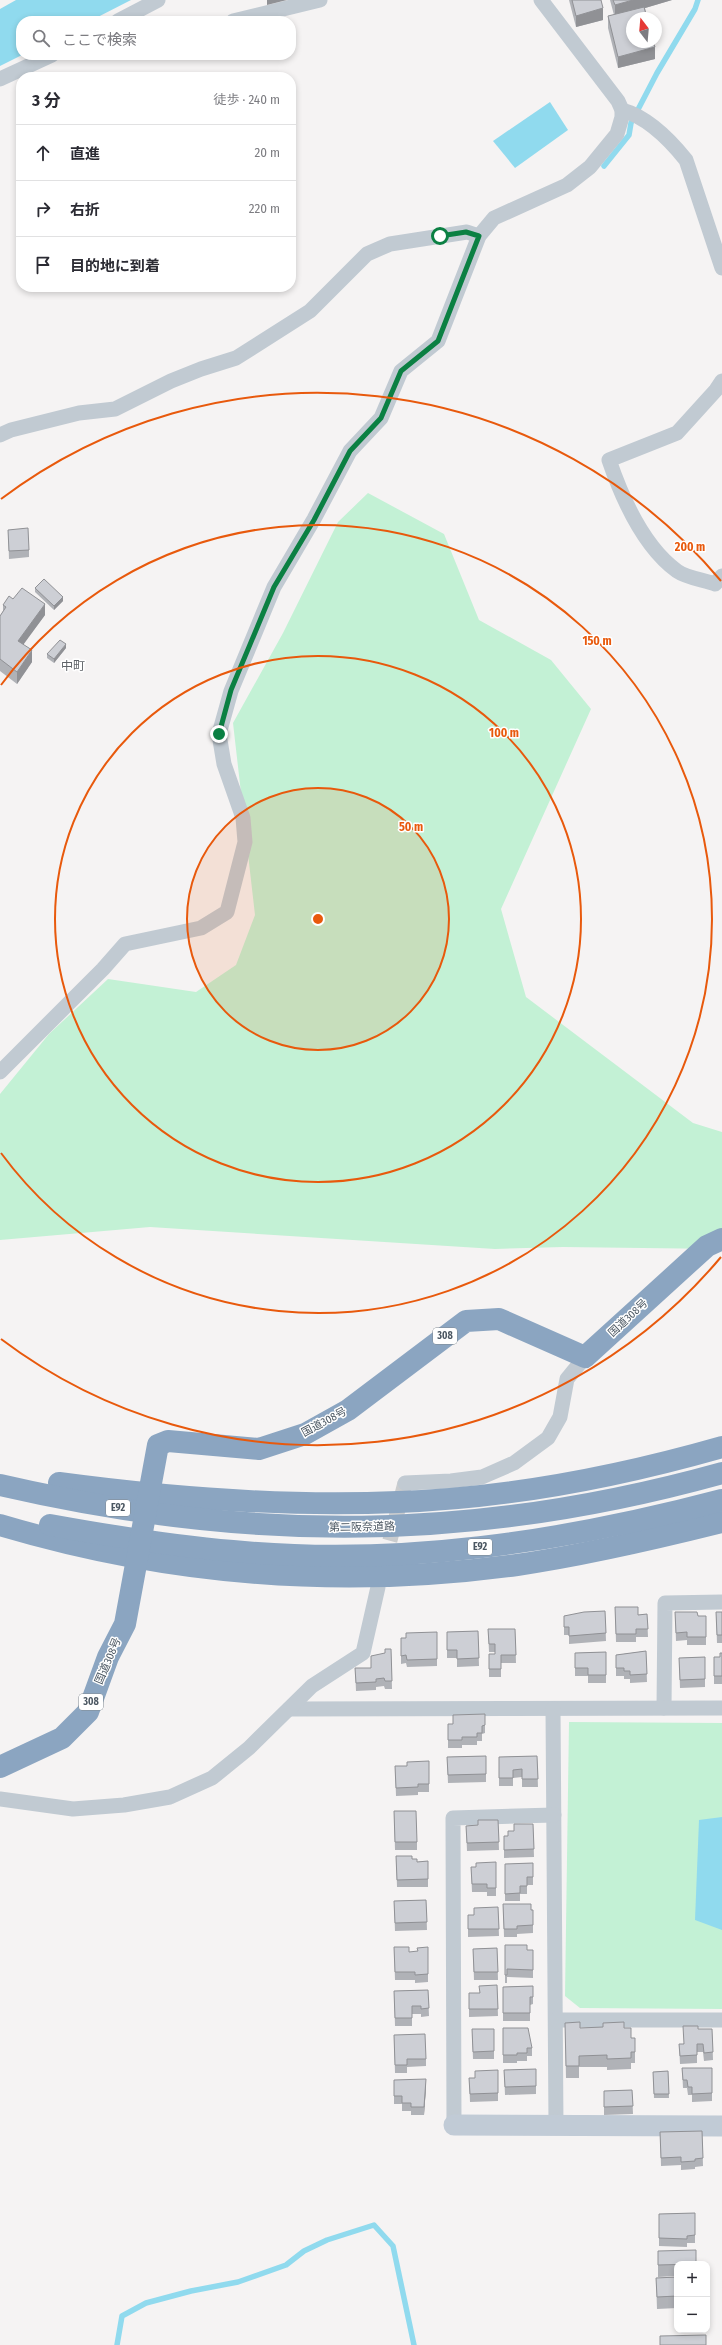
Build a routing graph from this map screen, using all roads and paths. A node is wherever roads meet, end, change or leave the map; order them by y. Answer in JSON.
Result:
{"nodes":[{"id":1,"x":158,"y":0,"type":"edge"},
{"id":2,"x":320,"y":0,"type":"edge"},
{"id":3,"x":541,"y":0,"type":"edge"},
{"id":4,"x":128,"y":16,"type":"edge"},
{"id":5,"x":254,"y":16,"type":"edge"},
{"id":6,"x":41,"y":60,"type":"edge"},
{"id":7,"x":0,"y":79,"type":"edge"},
{"id":8,"x":622,"y":110,"type":"junction"},
{"id":9,"x":479,"y":236,"type":"junction"},
{"id":10,"x":722,"y":268,"type":"edge"},
{"id":11,"x":722,"y":380,"type":"edge"},
{"id":12,"x":0,"y":435,"type":"edge"},
{"id":13,"x":722,"y":576,"type":"edge"},
{"id":14,"x":0,"y":1072,"type":"edge"},
{"id":15,"x":722,"y":1239,"type":"edge"},
{"id":16,"x":585,"y":1357,"type":"junction"},
{"id":17,"x":722,"y":1447,"type":"edge"},
{"id":18,"x":722,"y":1473,"type":"edge"},
{"id":19,"x":0,"y":1475,"type":"edge"},
{"id":20,"x":404,"y":1483,"type":"dead end"},
{"id":21,"x":0,"y":1486,"type":"edge"},
{"id":22,"x":722,"y":1500,"type":"edge"},
{"id":23,"x":0,"y":1516,"type":"edge"},
{"id":24,"x":722,"y":1522,"type":"edge"},
{"id":25,"x":0,"y":1525,"type":"edge"},
{"id":26,"x":378,"y":1587,"type":"dead end"},
{"id":27,"x":722,"y":1602,"type":"edge"},
{"id":28,"x":664,"y":1708,"type":"junction"},
{"id":29,"x":722,"y":1708,"type":"edge"},
{"id":30,"x":289,"y":1709,"type":"junction"},
{"id":31,"x":553,"y":1709,"type":"junction"},
{"id":32,"x":0,"y":1767,"type":"edge"},
{"id":33,"x":0,"y":1798,"type":"edge"},
{"id":34,"x":554,"y":1815,"type":"junction"},
{"id":35,"x":556,"y":2020,"type":"junction"},
{"id":36,"x":722,"y":2020,"type":"edge"},
{"id":37,"x":454,"y":2125,"type":"joint"},
{"id":38,"x":556,"y":2126,"type":"junction"},
{"id":39,"x":722,"y":2126,"type":"edge"}],
"edges":[{"from":1,"to":4,"type":"street"},
{"from":2,"to":5,"type":"street"},
{"from":3,"to":8,"type":"street"},
{"from":6,"to":7,"type":"street"},
{"from":8,"to":9,"type":"street"},
{"from":8,"to":10,"type":"street"},
{"from":9,"to":12,"type":"street"},
{"from":9,"to":14,"type":"street"},
{"from":11,"to":13,"type":"street"},
{"from":15,"to":16,"type":"highway","name":"国道308号"},
{"from":16,"to":20,"type":"street"},
{"from":16,"to":32,"type":"highway","name":"国道308号","number":"308"},
{"from":17,"to":19,"type":"highway"},
{"from":18,"to":21,"type":"highway","name":"第二阪奈道路","number":"E92"},
{"from":22,"to":23,"type":"highway","number":"E92"},
{"from":24,"to":25,"type":"highway"},
{"from":26,"to":30,"type":"street"},
{"from":27,"to":28,"type":"street"},
{"from":28,"to":29,"type":"street"},
{"from":28,"to":31,"type":"street"},
{"from":30,"to":31,"type":"street"},
{"from":30,"to":33,"type":"street"},
{"from":31,"to":34,"type":"street"},
{"from":34,"to":35,"type":"street"},
{"from":34,"to":37,"type":"street"},
{"from":35,"to":36,"type":"street"},
{"from":35,"to":38,"type":"street"},
{"from":37,"to":38,"type":"street"},
{"from":38,"to":39,"type":"street"}]}
